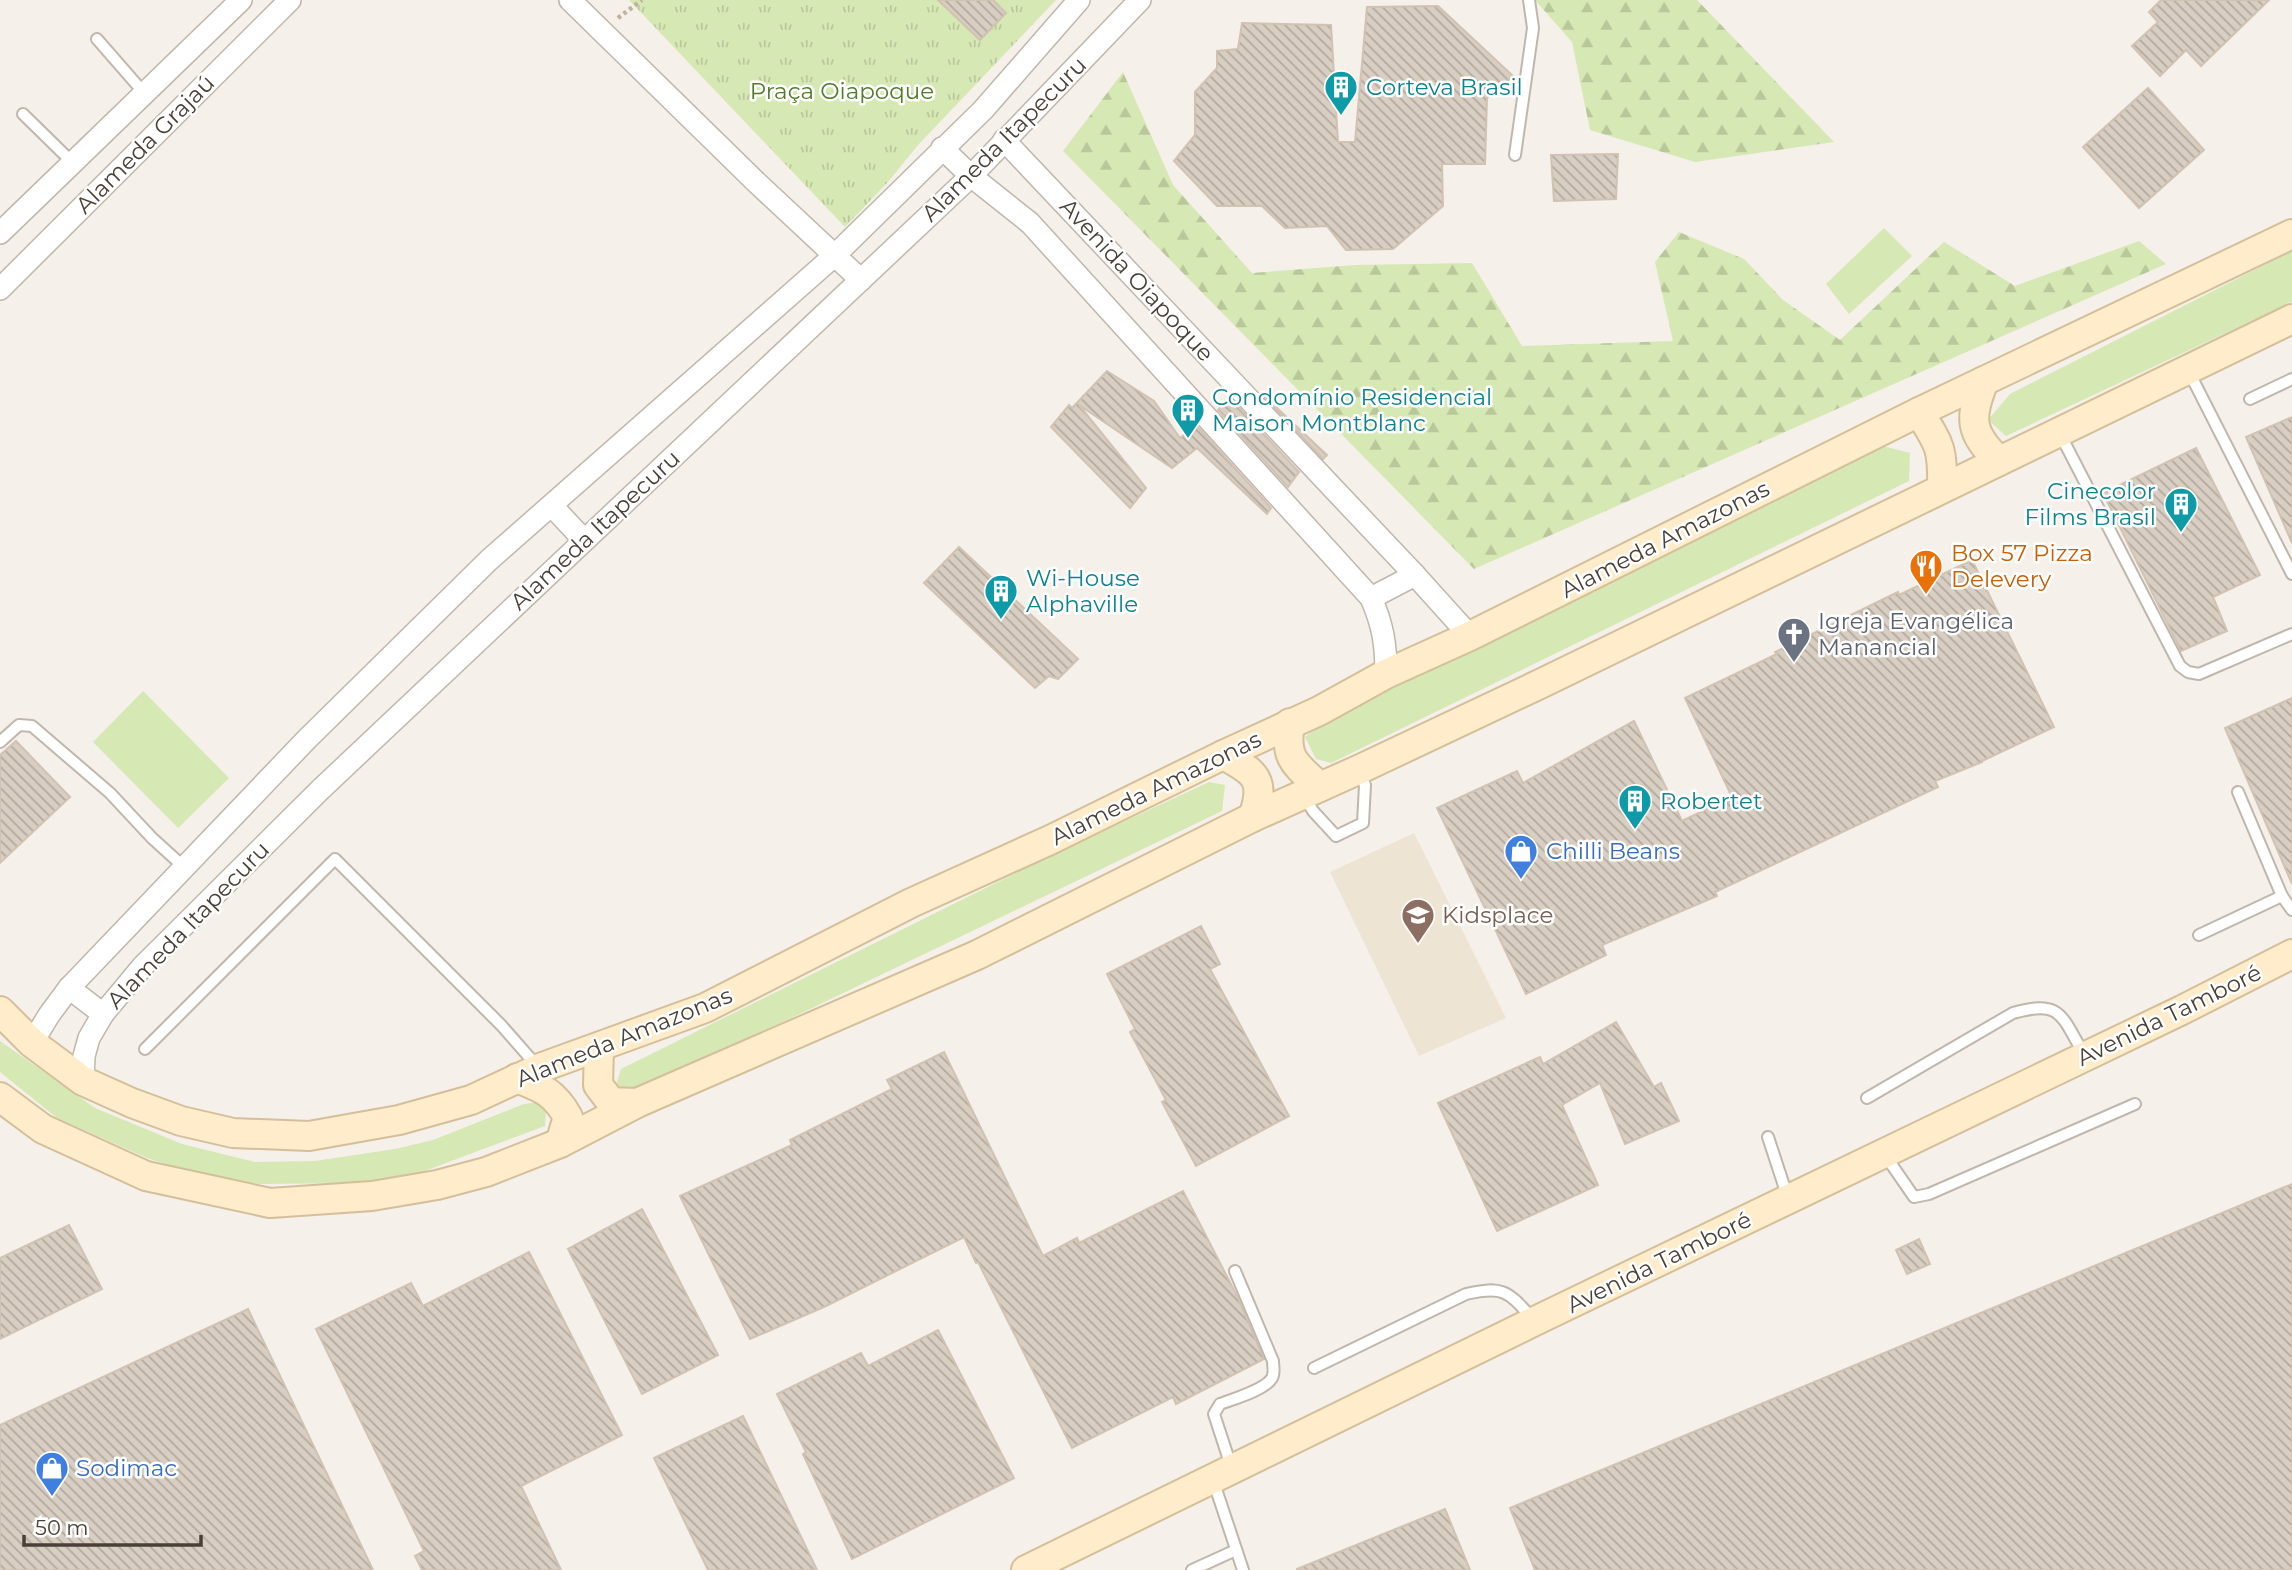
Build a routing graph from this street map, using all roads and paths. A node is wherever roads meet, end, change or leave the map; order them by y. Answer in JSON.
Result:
{"nodes":[{"id":1,"x":241,"y":0,"type":"edge"},
{"id":2,"x":290,"y":0,"type":"edge"},
{"id":3,"x":570,"y":0,"type":"edge"},
{"id":4,"x":642,"y":0,"type":"edge"},
{"id":5,"x":1079,"y":0,"type":"edge"},
{"id":6,"x":1140,"y":0,"type":"edge"},
{"id":7,"x":1529,"y":0,"type":"edge"},
{"id":8,"x":601,"y":31,"type":"junction"},
{"id":9,"x":97,"y":39,"type":"dead end"},
{"id":10,"x":145,"y":93,"type":"junction"},
{"id":11,"x":23,"y":114,"type":"dead end"},
{"id":12,"x":1004,"y":140,"type":"junction"},
{"id":13,"x":942,"y":148,"type":"junction"},
{"id":14,"x":1515,"y":155,"type":"dead end"},
{"id":15,"x":77,"y":160,"type":"junction"},
{"id":16,"x":971,"y":176,"type":"junction"},
{"id":17,"x":100,"y":189,"type":"junction"},
{"id":18,"x":0,"y":233,"type":"edge"},
{"id":19,"x":2292,"y":234,"type":"edge"},
{"id":20,"x":834,"y":256,"type":"junction"},
{"id":21,"x":861,"y":280,"type":"junction"},
{"id":22,"x":0,"y":289,"type":"edge"},
{"id":23,"x":2292,"y":319,"type":"edge"},
{"id":24,"x":2188,"y":370,"type":"junction"},
{"id":25,"x":2292,"y":379,"type":"edge"},
{"id":26,"x":1984,"y":381,"type":"junction"},
{"id":27,"x":2250,"y":399,"type":"dead end"},
{"id":28,"x":1919,"y":412,"type":"junction"},
{"id":29,"x":2059,"y":432,"type":"junction"},
{"id":30,"x":1999,"y":461,"type":"junction"},
{"id":31,"x":1942,"y":488,"type":"junction"},
{"id":32,"x":552,"y":506,"type":"junction"},
{"id":33,"x":584,"y":540,"type":"junction"},
{"id":34,"x":2292,"y":574,"type":"edge"},
{"id":35,"x":1415,"y":575,"type":"junction"},
{"id":36,"x":1371,"y":598,"type":"junction"},
{"id":37,"x":2292,"y":634,"type":"edge"},
{"id":38,"x":1470,"y":636,"type":"junction"},
{"id":39,"x":1386,"y":674,"type":"junction"},
{"id":40,"x":1290,"y":723,"type":"junction"},
{"id":41,"x":0,"y":742,"type":"edge"},
{"id":42,"x":1223,"y":755,"type":"junction"},
{"id":43,"x":1358,"y":770,"type":"junction"},
{"id":44,"x":1312,"y":791,"type":"junction"},
{"id":45,"x":2238,"y":792,"type":"dead end"},
{"id":46,"x":1253,"y":817,"type":"junction"},
{"id":47,"x":185,"y":868,"type":"junction"},
{"id":48,"x":2282,"y":896,"type":"junction"},
{"id":49,"x":2292,"y":910,"type":"edge"},
{"id":50,"x":2199,"y":935,"type":"dead end"},
{"id":51,"x":2292,"y":954,"type":"edge"},
{"id":52,"x":69,"y":988,"type":"junction"},
{"id":53,"x":0,"y":1011,"type":"edge"},
{"id":54,"x":103,"y":1014,"type":"junction"},
{"id":55,"x":32,"y":1043,"type":"junction"},
{"id":56,"x":600,"y":1047,"type":"junction"},
{"id":57,"x":145,"y":1049,"type":"dead end"},
{"id":58,"x":2085,"y":1056,"type":"junction"},
{"id":59,"x":528,"y":1073,"type":"junction"},
{"id":60,"x":83,"y":1081,"type":"junction"},
{"id":61,"x":0,"y":1097,"type":"edge"},
{"id":62,"x":1867,"y":1098,"type":"dead end"},
{"id":63,"x":638,"y":1103,"type":"junction"},
{"id":64,"x":2135,"y":1104,"type":"dead end"},
{"id":65,"x":1768,"y":1138,"type":"dead end"},
{"id":66,"x":559,"y":1143,"type":"junction"},
{"id":67,"x":1884,"y":1153,"type":"junction"},
{"id":68,"x":1788,"y":1199,"type":"junction"},
{"id":69,"x":1235,"y":1271,"type":"dead end"},
{"id":70,"x":1535,"y":1321,"type":"junction"},
{"id":71,"x":1314,"y":1368,"type":"dead end"},
{"id":72,"x":1222,"y":1474,"type":"junction"},
{"id":73,"x":1236,"y":1550,"type":"junction"},
{"id":74,"x":1026,"y":1570,"type":"edge"},
{"id":75,"x":1192,"y":1570,"type":"edge"},
{"id":76,"x":1243,"y":1570,"type":"edge"}],
"edges":[{"from":1,"to":10,"type":"street","name":"Alameda Grajaú"},
{"from":2,"to":17,"type":"street","name":"Alameda Grajaú"},
{"from":3,"to":8,"type":"street"},
{"from":4,"to":8,"type":"path"},
{"from":5,"to":13,"type":"street","name":"Alameda Itapecuru"},
{"from":6,"to":12,"type":"street","name":"Alameda Itapecuru"},
{"from":7,"to":14,"type":"lane"},
{"from":8,"to":20,"type":"street"},
{"from":9,"to":10,"type":"lane"},
{"from":10,"to":15,"type":"street","name":"Alameda Grajaú"},
{"from":11,"to":15,"type":"lane"},
{"from":12,"to":16,"type":"street","name":"Alameda Itapecuru"},
{"from":12,"to":35,"type":"street","name":"Avenida Oiapoque"},
{"from":13,"to":16,"type":"street","name":"Avenida Oiapoque"},
{"from":13,"to":20,"type":"street","name":"Alameda Itapecuru"},
{"from":15,"to":17,"type":"street"},
{"from":15,"to":18,"type":"street","name":"Alameda Grajaú"},
{"from":16,"to":21,"type":"street","name":"Alameda Itapecuru"},
{"from":16,"to":36,"type":"street","name":"Avenida Oiapoque"},
{"from":17,"to":22,"type":"street","name":"Alameda Grajaú"},
{"from":19,"to":26,"type":"main road","name":"Alameda Amazonas"},
{"from":20,"to":21,"type":"street"},
{"from":20,"to":32,"type":"street","name":"Alameda Itapecuru"},
{"from":21,"to":33,"type":"street","name":"Alameda Itapecuru"},
{"from":23,"to":24,"type":"main road"},
{"from":24,"to":29,"type":"main road"},
{"from":24,"to":34,"type":"lane"},
{"from":25,"to":27,"type":"lane"},
{"from":26,"to":28,"type":"main road","name":"Alameda Amazonas"},
{"from":26,"to":30,"type":"main road"},
{"from":28,"to":31,"type":"main road"},
{"from":28,"to":38,"type":"main road","name":"Alameda Amazonas"},
{"from":29,"to":30,"type":"main road"},
{"from":29,"to":37,"type":"lane"},
{"from":30,"to":31,"type":"main road"},
{"from":31,"to":43,"type":"main road"},
{"from":32,"to":33,"type":"street"},
{"from":32,"to":47,"type":"street","name":"Alameda Itapecuru"},
{"from":33,"to":54,"type":"street","name":"Alameda Itapecuru"},
{"from":35,"to":36,"type":"street"},
{"from":35,"to":38,"type":"street","name":"Avenida Oiapoque"},
{"from":36,"to":39,"type":"street","name":"Avenida Oiapoque"},
{"from":38,"to":39,"type":"main road","name":"Alameda Amazonas"},
{"from":39,"to":40,"type":"main road","name":"Alameda Amazonas"},
{"from":40,"to":42,"type":"main road","name":"Alameda Amazonas"},
{"from":40,"to":44,"type":"main road"},
{"from":41,"to":47,"type":"lane"},
{"from":42,"to":46,"type":"main road"},
{"from":42,"to":56,"type":"main road","name":"Alameda Amazonas"},
{"from":43,"to":44,"type":"main road"},
{"from":43,"to":44,"type":"lane"},
{"from":44,"to":46,"type":"main road"},
{"from":45,"to":48,"type":"lane"},
{"from":46,"to":63,"type":"main road"},
{"from":47,"to":52,"type":"street","name":"Alameda Itapecuru"},
{"from":48,"to":49,"type":"lane"},
{"from":48,"to":50,"type":"lane"},
{"from":51,"to":58,"type":"main road","name":"Avenida Tamboré"},
{"from":52,"to":54,"type":"street"},
{"from":52,"to":55,"type":"street","name":"Alameda Itapecuru"},
{"from":53,"to":55,"type":"main road","name":"Alameda Amazonas"},
{"from":54,"to":60,"type":"street","name":"Alameda Itapecuru"},
{"from":55,"to":60,"type":"main road","name":"Alameda Amazonas"},
{"from":56,"to":59,"type":"main road","name":"Alameda Amazonas"},
{"from":56,"to":63,"type":"main road"},
{"from":57,"to":59,"type":"lane"},
{"from":58,"to":62,"type":"lane"},
{"from":58,"to":67,"type":"main road","name":"Avenida Tamboré"},
{"from":59,"to":60,"type":"main road","name":"Alameda Amazonas"},
{"from":59,"to":66,"type":"main road"},
{"from":61,"to":66,"type":"main road"},
{"from":63,"to":66,"type":"main road"},
{"from":64,"to":67,"type":"lane"},
{"from":65,"to":68,"type":"lane"},
{"from":67,"to":68,"type":"main road","name":"Avenida Tamboré"},
{"from":68,"to":70,"type":"main road","name":"Avenida Tamboré"},
{"from":69,"to":72,"type":"lane"},
{"from":70,"to":71,"type":"lane"},
{"from":70,"to":72,"type":"main road","name":"Avenida Tamboré"},
{"from":72,"to":73,"type":"lane"},
{"from":72,"to":74,"type":"main road","name":"Avenida Tamboré"},
{"from":73,"to":75,"type":"lane"},
{"from":73,"to":76,"type":"lane"}]}
